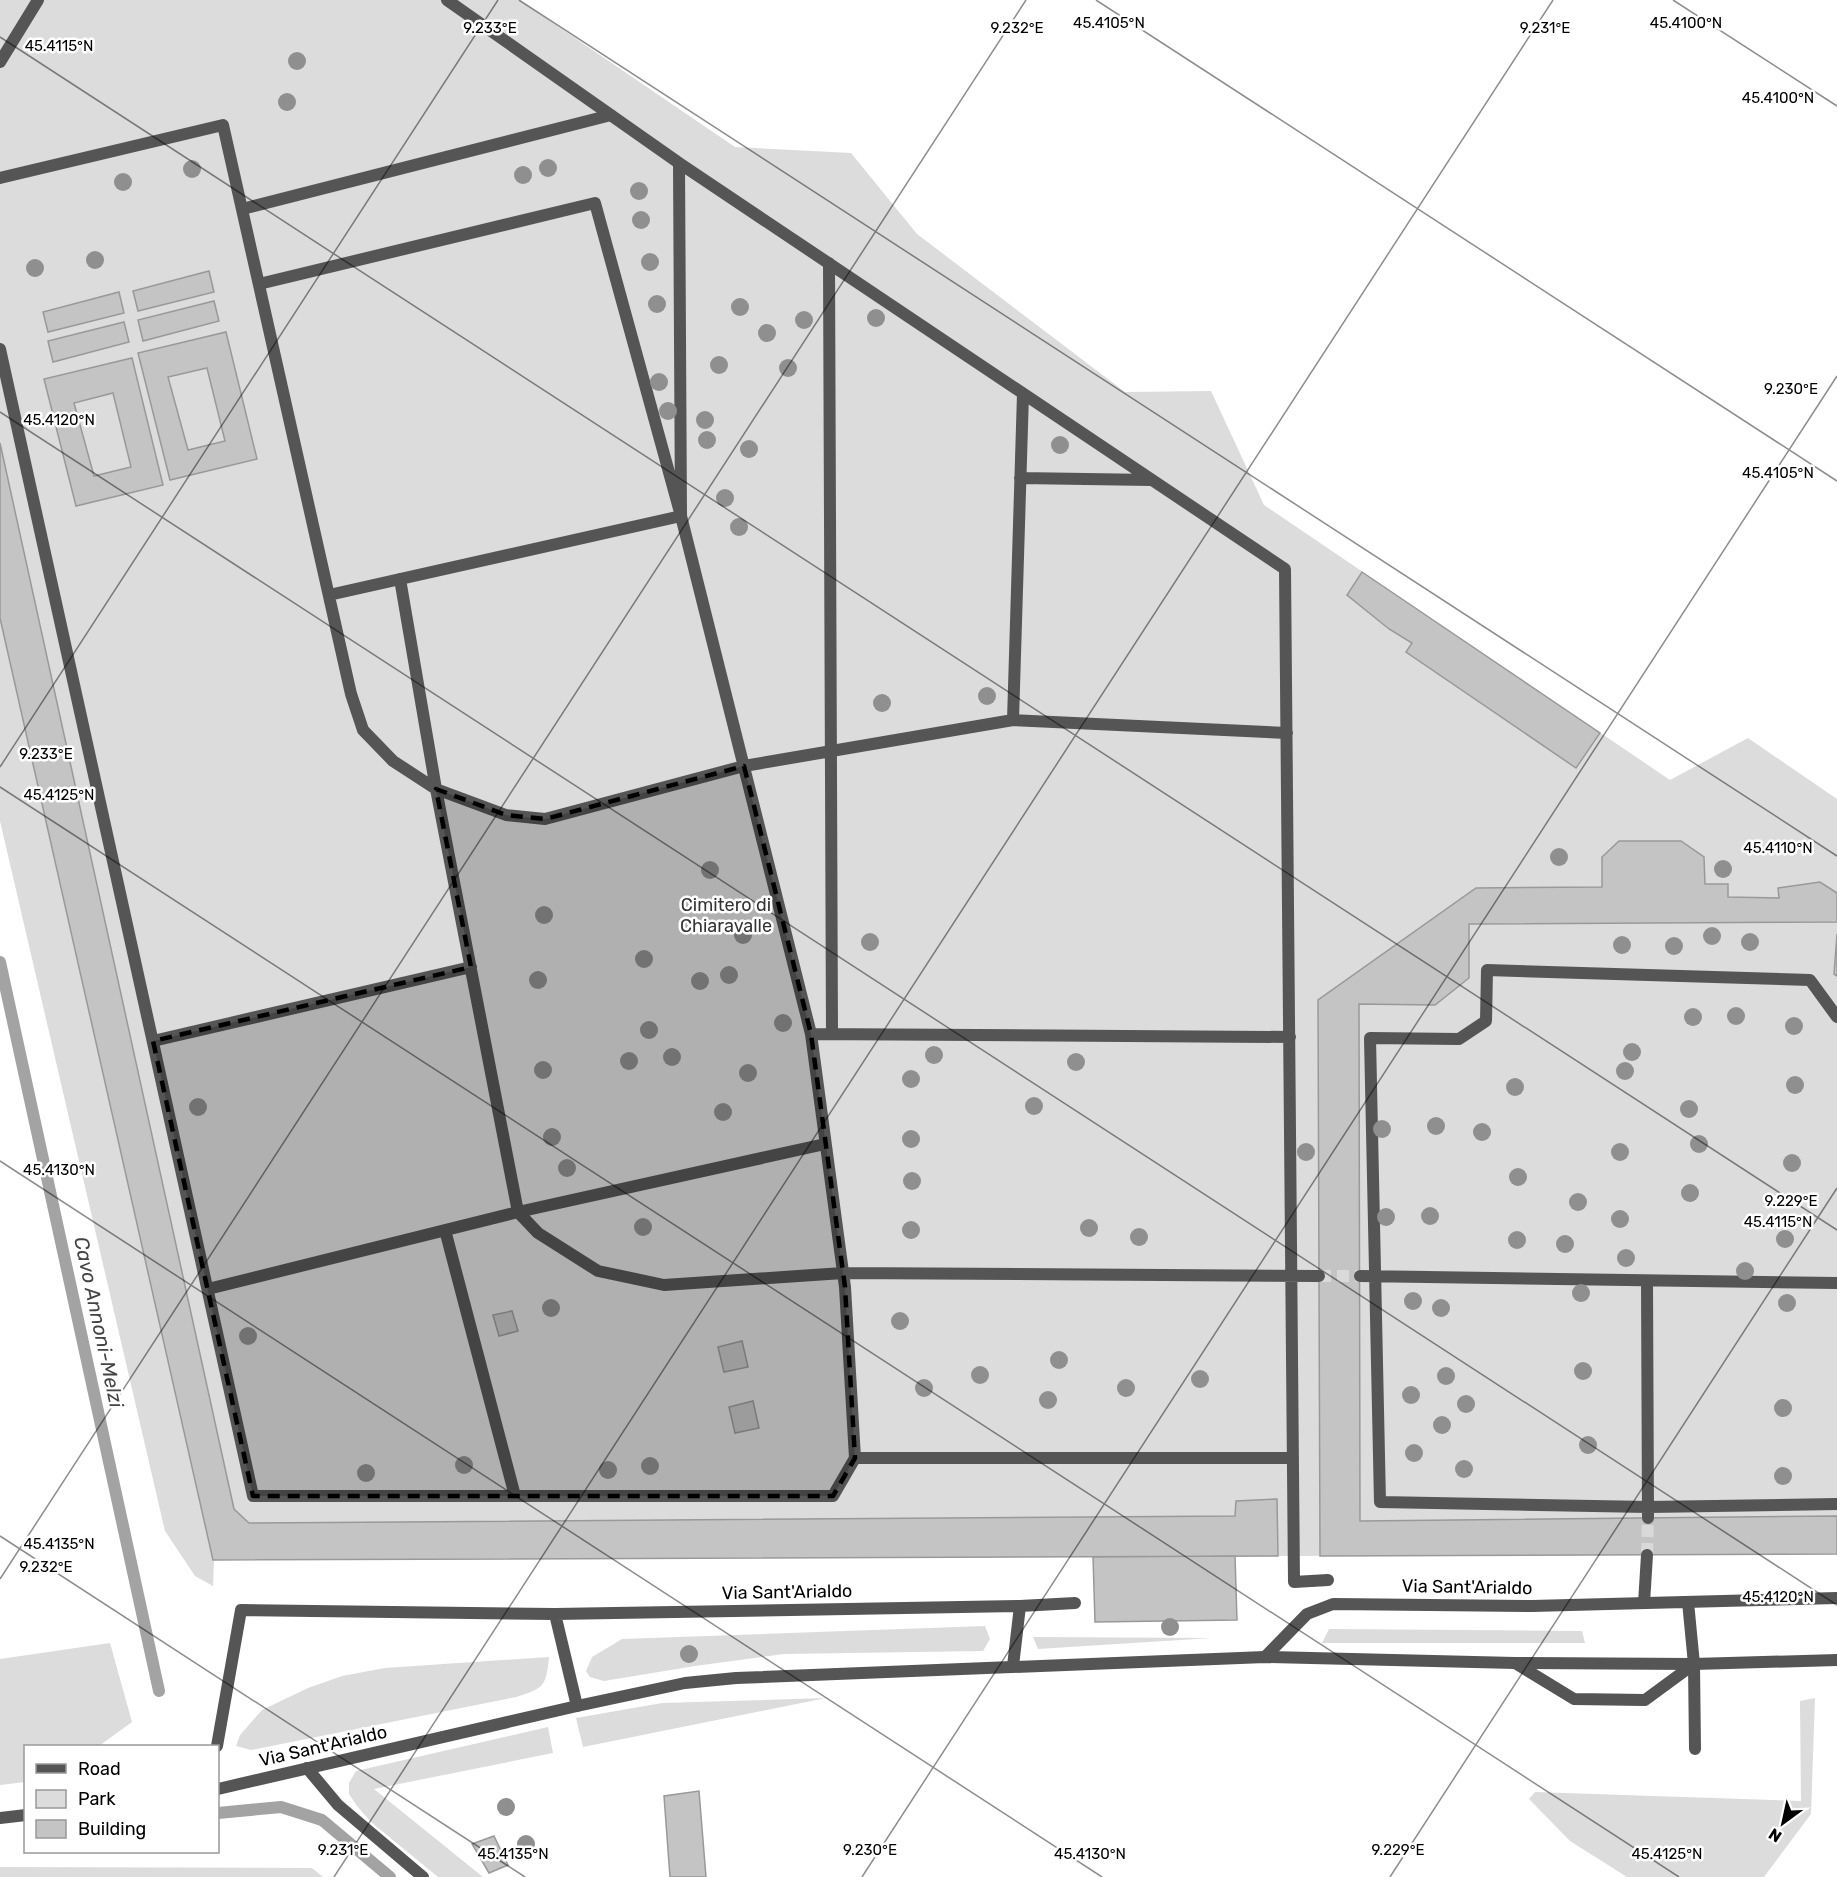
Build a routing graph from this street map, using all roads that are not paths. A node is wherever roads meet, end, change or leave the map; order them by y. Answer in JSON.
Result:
{"nodes":[{"id":1,"x":38,"y":0,"type":"edge"},
{"id":2,"x":447,"y":0,"type":"edge"},
{"id":3,"x":0,"y":62,"type":"edge"},
{"id":4,"x":611,"y":115,"type":"junction"},
{"id":5,"x":679,"y":163,"type":"junction"},
{"id":6,"x":0,"y":178,"type":"edge"},
{"id":7,"x":242,"y":209,"type":"junction"},
{"id":8,"x":829,"y":263,"type":"junction"},
{"id":9,"x":259,"y":284,"type":"junction"},
{"id":10,"x":0,"y":348,"type":"edge"},
{"id":11,"x":1023,"y":394,"type":"junction"},
{"id":12,"x":1020,"y":478,"type":"junction"},
{"id":13,"x":1152,"y":480,"type":"junction"},
{"id":14,"x":681,"y":516,"type":"junction"},
{"id":15,"x":400,"y":579,"type":"junction"},
{"id":16,"x":329,"y":595,"type":"junction"},
{"id":17,"x":1013,"y":720,"type":"junction"},
{"id":18,"x":1287,"y":733,"type":"junction"},
{"id":19,"x":831,"y":751,"type":"junction"},
{"id":20,"x":744,"y":766,"type":"junction"},
{"id":21,"x":436,"y":789,"type":"junction"},
{"id":22,"x":471,"y":967,"type":"junction"},
{"id":23,"x":1837,"y":1017,"type":"edge"},
{"id":24,"x":810,"y":1034,"type":"junction"},
{"id":25,"x":831,"y":1034,"type":"junction"},
{"id":26,"x":1290,"y":1037,"type":"junction"},
{"id":27,"x":153,"y":1041,"type":"junction"},
{"id":28,"x":825,"y":1144,"type":"junction"},
{"id":29,"x":518,"y":1212,"type":"junction"},
{"id":30,"x":445,"y":1230,"type":"junction"},
{"id":31,"x":843,"y":1273,"type":"junction"},
{"id":32,"x":1292,"y":1276,"type":"junction"},
{"id":33,"x":1319,"y":1276,"type":"tunnel mouth"},
{"id":34,"x":1360,"y":1276,"type":"tunnel mouth"},
{"id":35,"x":1376,"y":1277,"type":"junction"},
{"id":36,"x":1647,"y":1281,"type":"junction"},
{"id":37,"x":1837,"y":1283,"type":"edge"},
{"id":38,"x":208,"y":1289,"type":"junction"},
{"id":39,"x":855,"y":1458,"type":"junction"},
{"id":40,"x":1293,"y":1458,"type":"junction"},
{"id":41,"x":515,"y":1496,"type":"junction"},
{"id":42,"x":1837,"y":1504,"type":"edge"},
{"id":43,"x":1648,"y":1513,"type":"junction"},
{"id":44,"x":1647,"y":1555,"type":"tunnel mouth"},
{"id":45,"x":1328,"y":1580,"type":"dead end"},
{"id":46,"x":1837,"y":1598,"type":"edge"},
{"id":47,"x":1688,"y":1602,"type":"junction"},
{"id":48,"x":1075,"y":1603,"type":"dead end"},
{"id":49,"x":1644,"y":1603,"type":"junction"},
{"id":50,"x":1020,"y":1606,"type":"junction"},
{"id":51,"x":555,"y":1614,"type":"junction"},
{"id":52,"x":1265,"y":1657,"type":"junction"},
{"id":53,"x":1837,"y":1660,"type":"edge"},
{"id":54,"x":1515,"y":1663,"type":"junction"},
{"id":55,"x":1694,"y":1664,"type":"junction"},
{"id":56,"x":1013,"y":1666,"type":"junction"},
{"id":57,"x":577,"y":1706,"type":"junction"},
{"id":58,"x":217,"y":1745,"type":"edge"},
{"id":59,"x":1695,"y":1749,"type":"dead end"},
{"id":60,"x":307,"y":1768,"type":"junction"},
{"id":61,"x":219,"y":1789,"type":"edge"},
{"id":62,"x":24,"y":1815,"type":"edge"},
{"id":63,"x":0,"y":1818,"type":"edge"},
{"id":64,"x":423,"y":1877,"type":"edge"}],
"edges":[{"from":1,"to":3,"type":"street"},
{"from":2,"to":4,"type":"street"},
{"from":4,"to":5,"type":"street"},
{"from":4,"to":7,"type":"street"},
{"from":5,"to":8,"type":"street"},
{"from":5,"to":14,"type":"street"},
{"from":6,"to":7,"type":"street"},
{"from":7,"to":9,"type":"street"},
{"from":8,"to":11,"type":"street"},
{"from":8,"to":19,"type":"street"},
{"from":9,"to":14,"type":"street"},
{"from":9,"to":16,"type":"street"},
{"from":10,"to":27,"type":"street"},
{"from":11,"to":12,"type":"street"},
{"from":11,"to":13,"type":"street"},
{"from":12,"to":13,"type":"street"},
{"from":12,"to":17,"type":"street"},
{"from":13,"to":18,"type":"street"},
{"from":14,"to":15,"type":"street"},
{"from":14,"to":20,"type":"street"},
{"from":15,"to":16,"type":"street"},
{"from":15,"to":21,"type":"street"},
{"from":16,"to":21,"type":"street"},
{"from":17,"to":18,"type":"street"},
{"from":17,"to":19,"type":"street"},
{"from":18,"to":26,"type":"street"},
{"from":19,"to":20,"type":"street"},
{"from":19,"to":25,"type":"street"},
{"from":20,"to":21,"type":"street"},
{"from":20,"to":24,"type":"street"},
{"from":21,"to":22,"type":"street"},
{"from":22,"to":27,"type":"street"},
{"from":22,"to":29,"type":"street"},
{"from":23,"to":35,"type":"street"},
{"from":24,"to":25,"type":"street"},
{"from":24,"to":28,"type":"street"},
{"from":25,"to":26,"type":"street"},
{"from":26,"to":32,"type":"street"},
{"from":27,"to":38,"type":"street"},
{"from":28,"to":29,"type":"street"},
{"from":28,"to":31,"type":"street"},
{"from":29,"to":30,"type":"street"},
{"from":29,"to":31,"type":"street"},
{"from":30,"to":38,"type":"street"},
{"from":30,"to":41,"type":"street"},
{"from":31,"to":32,"type":"street"},
{"from":31,"to":39,"type":"street"},
{"from":32,"to":33,"type":"street"},
{"from":32,"to":40,"type":"street"},
{"from":34,"to":35,"type":"street"},
{"from":35,"to":36,"type":"street"},
{"from":35,"to":43,"type":"street"},
{"from":36,"to":37,"type":"street"},
{"from":36,"to":43,"type":"street"},
{"from":38,"to":41,"type":"street"},
{"from":39,"to":40,"type":"street"},
{"from":39,"to":41,"type":"street"},
{"from":40,"to":45,"type":"street"},
{"from":42,"to":43,"type":"street"},
{"from":44,"to":49,"type":"street"},
{"from":46,"to":47,"type":"street","name":"Via Sant'Arialdo"},
{"from":47,"to":49,"type":"street","name":"Via Sant'Arialdo"},
{"from":47,"to":55,"type":"street"},
{"from":48,"to":50,"type":"street","name":"Via Sant'Arialdo"},
{"from":49,"to":52,"type":"street","name":"Via Sant'Arialdo"},
{"from":50,"to":51,"type":"street","name":"Via Sant'Arialdo"},
{"from":50,"to":56,"type":"street"},
{"from":51,"to":57,"type":"street"},
{"from":51,"to":58,"type":"street","name":"Via Sant'Arialdo"},
{"from":52,"to":54,"type":"street","name":"Via Sant'Arialdo"},
{"from":52,"to":56,"type":"street","name":"Via Sant'Arialdo"},
{"from":53,"to":55,"type":"street","name":"Via Sant'Arialdo"},
{"from":54,"to":55,"type":"street","name":"Via Sant'Arialdo"},
{"from":54,"to":55,"type":"street"},
{"from":55,"to":59,"type":"street"},
{"from":56,"to":57,"type":"street","name":"Via Sant'Arialdo"},
{"from":57,"to":60,"type":"street","name":"Via Sant'Arialdo"},
{"from":60,"to":61,"type":"street","name":"Via Sant'Arialdo"},
{"from":60,"to":64,"type":"street"},
{"from":62,"to":63,"type":"street"}]}
